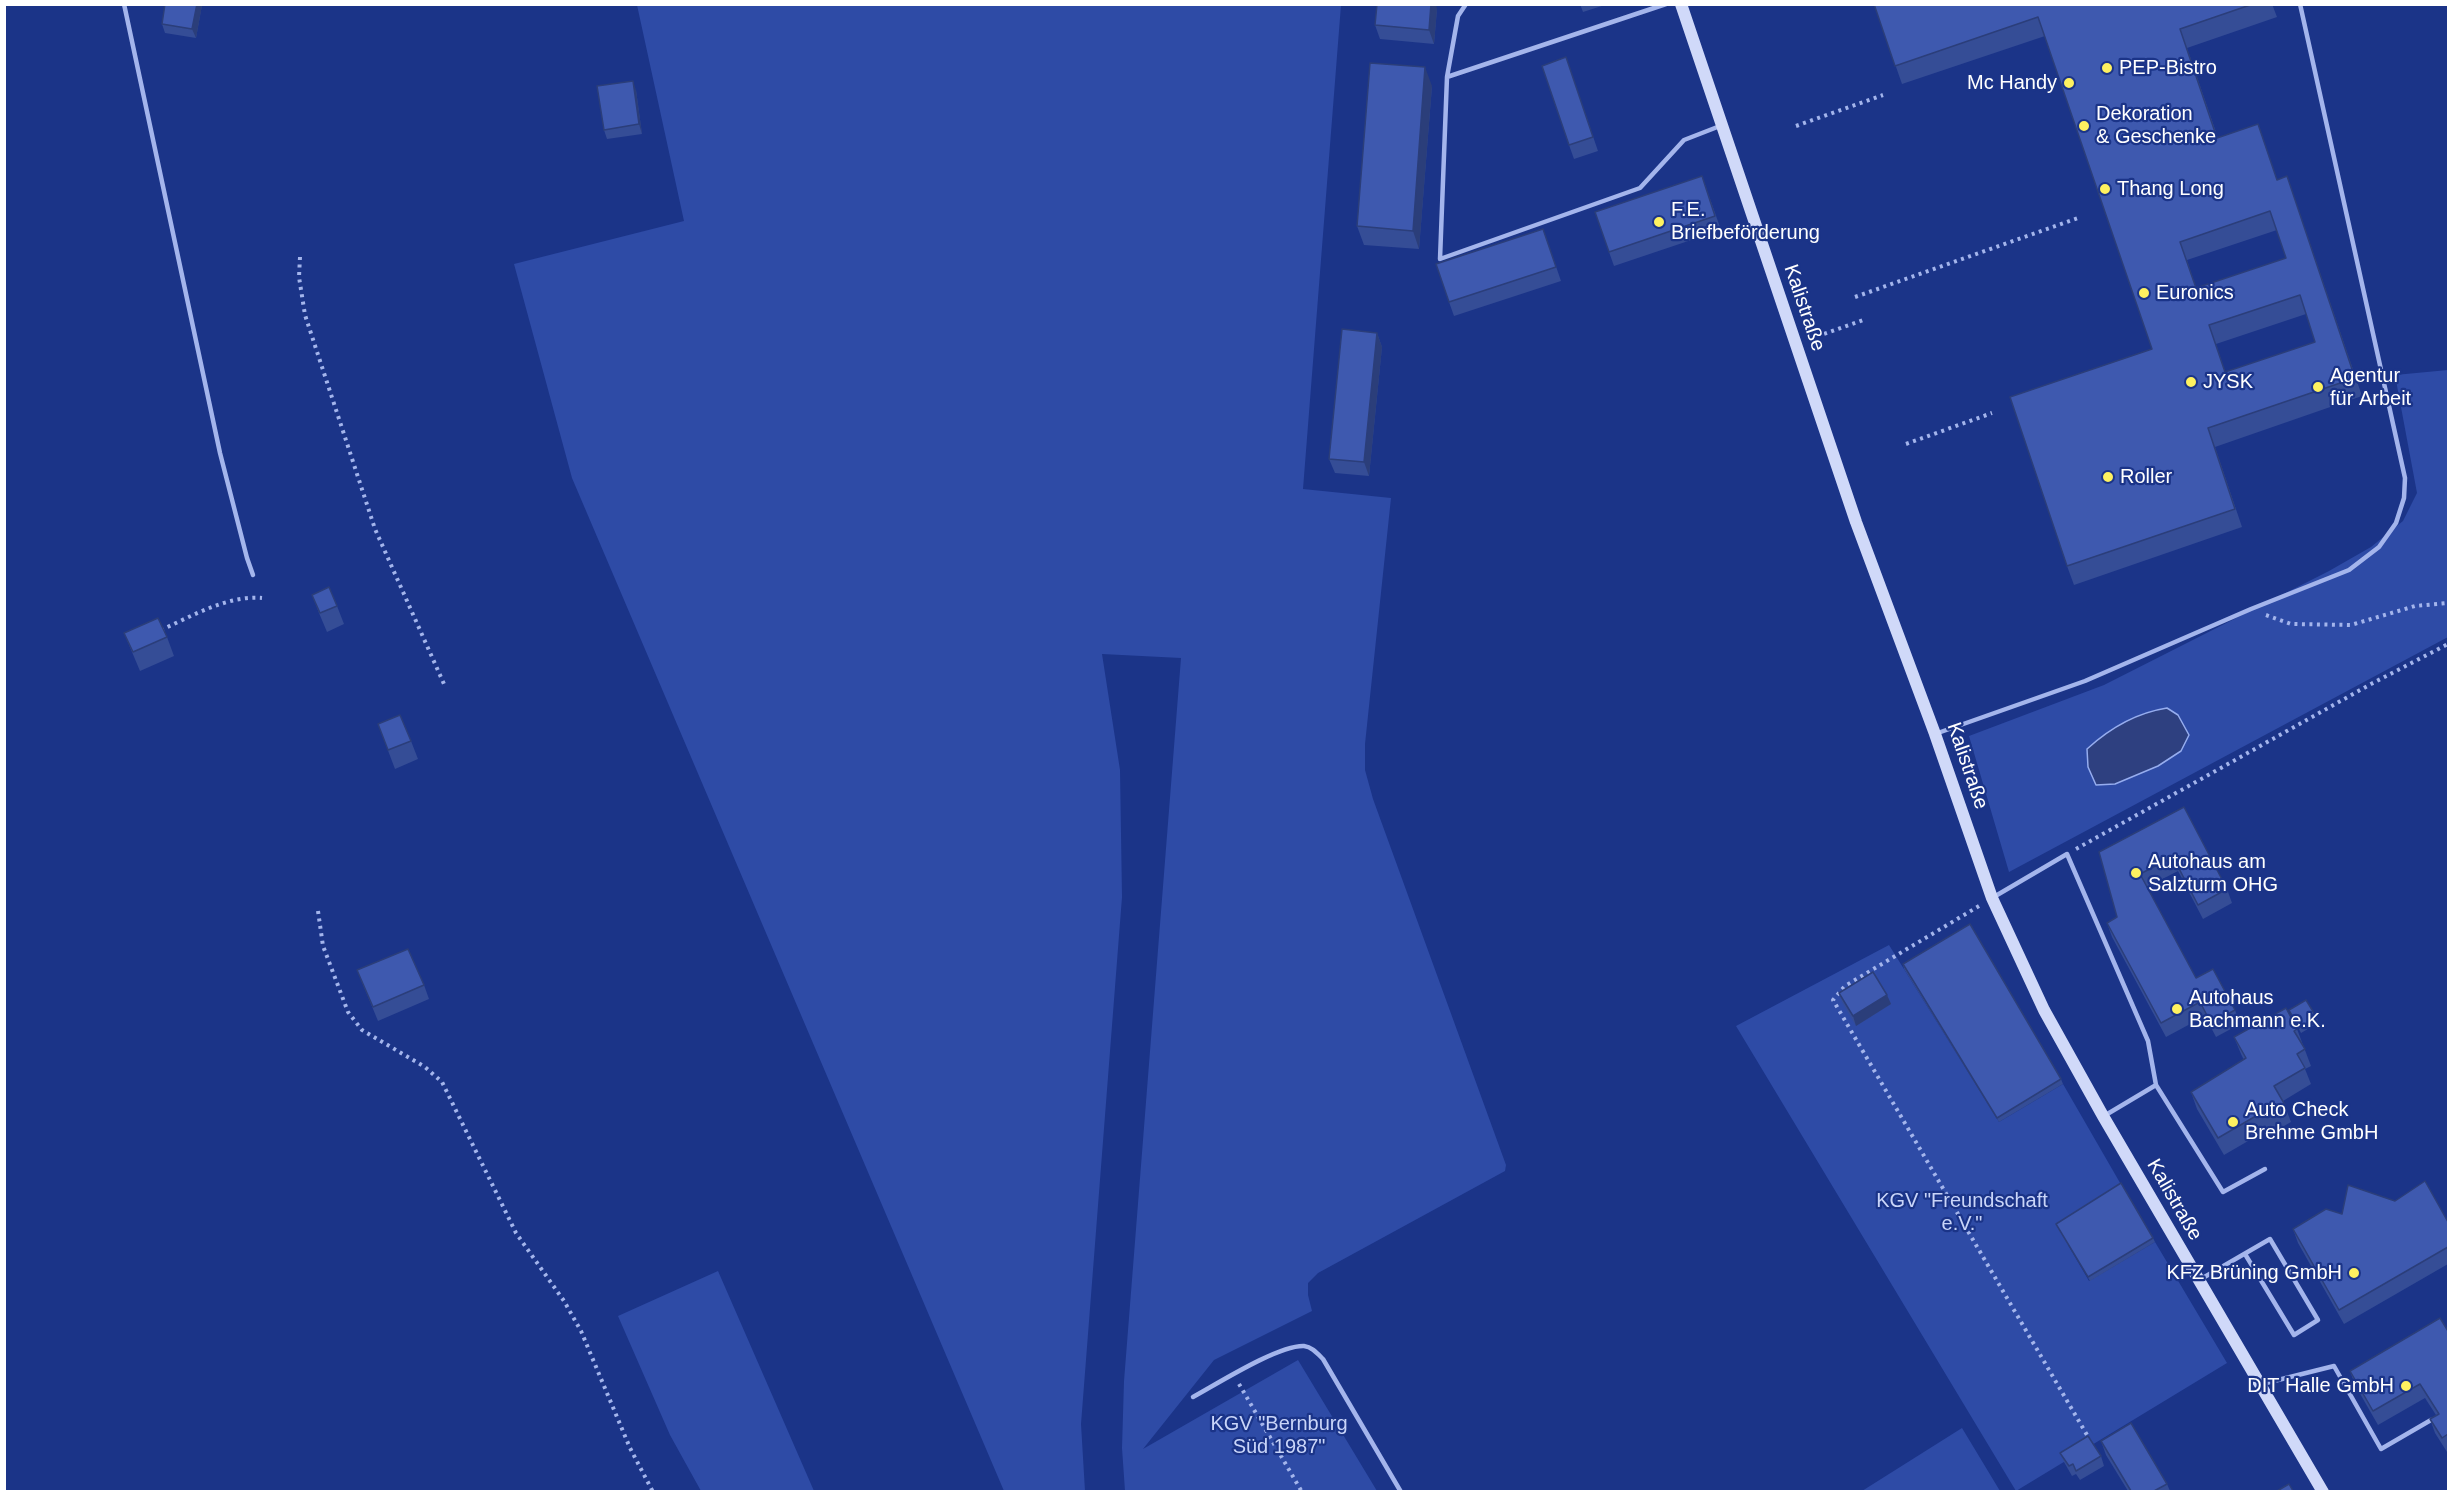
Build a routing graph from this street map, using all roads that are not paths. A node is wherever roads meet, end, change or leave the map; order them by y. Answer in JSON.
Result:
{"nodes":[{"id":1,"x":124,"y":4,"type":"edge"},
{"id":2,"x":1466,"y":4,"type":"edge"},
{"id":3,"x":1666,"y":4,"type":"edge"},
{"id":4,"x":1681,"y":4,"type":"edge"},
{"id":5,"x":2300,"y":4,"type":"edge"},
{"id":6,"x":1447,"y":77,"type":"junction"},
{"id":7,"x":1722,"y":126,"type":"junction"},
{"id":8,"x":254,"y":575,"type":"dead end"},
{"id":9,"x":1935,"y":734,"type":"junction"},
{"id":10,"x":1992,"y":898,"type":"junction"},
{"id":11,"x":2156,"y":1085,"type":"junction"},
{"id":12,"x":2103,"y":1116,"type":"junction"},
{"id":13,"x":2265,"y":1169,"type":"dead end"},
{"id":14,"x":2245,"y":1254,"type":"junction"},
{"id":15,"x":2199,"y":1281,"type":"junction"},
{"id":16,"x":2260,"y":1385,"type":"junction"},
{"id":17,"x":1193,"y":1397,"type":"dead end"},
{"id":18,"x":2431,"y":1420,"type":"edge"},
{"id":19,"x":1401,"y":1491,"type":"edge"},
{"id":20,"x":2322,"y":1491,"type":"edge"}],
"edges":[{"from":1,"to":8,"type":"lane"},
{"from":2,"to":6,"type":"lane"},
{"from":3,"to":6,"type":"lane"},
{"from":4,"to":7,"type":"street","name":"Kalistraße"},
{"from":5,"to":9,"type":"lane"},
{"from":6,"to":7,"type":"lane"},
{"from":7,"to":9,"type":"street","name":"Kalistraße"},
{"from":9,"to":10,"type":"street","name":"Kalistraße"},
{"from":10,"to":11,"type":"lane"},
{"from":10,"to":12,"type":"street","name":"Kalistraße"},
{"from":11,"to":12,"type":"lane"},
{"from":11,"to":13,"type":"lane"},
{"from":12,"to":15,"type":"street","name":"Kalistraße"},
{"from":14,"to":14,"type":"lane"},
{"from":14,"to":15,"type":"lane"},
{"from":15,"to":16,"type":"street","name":"Kalistraße"},
{"from":16,"to":18,"type":"lane"},
{"from":16,"to":20,"type":"street","name":"Kalistraße"},
{"from":17,"to":19,"type":"lane"}]}
